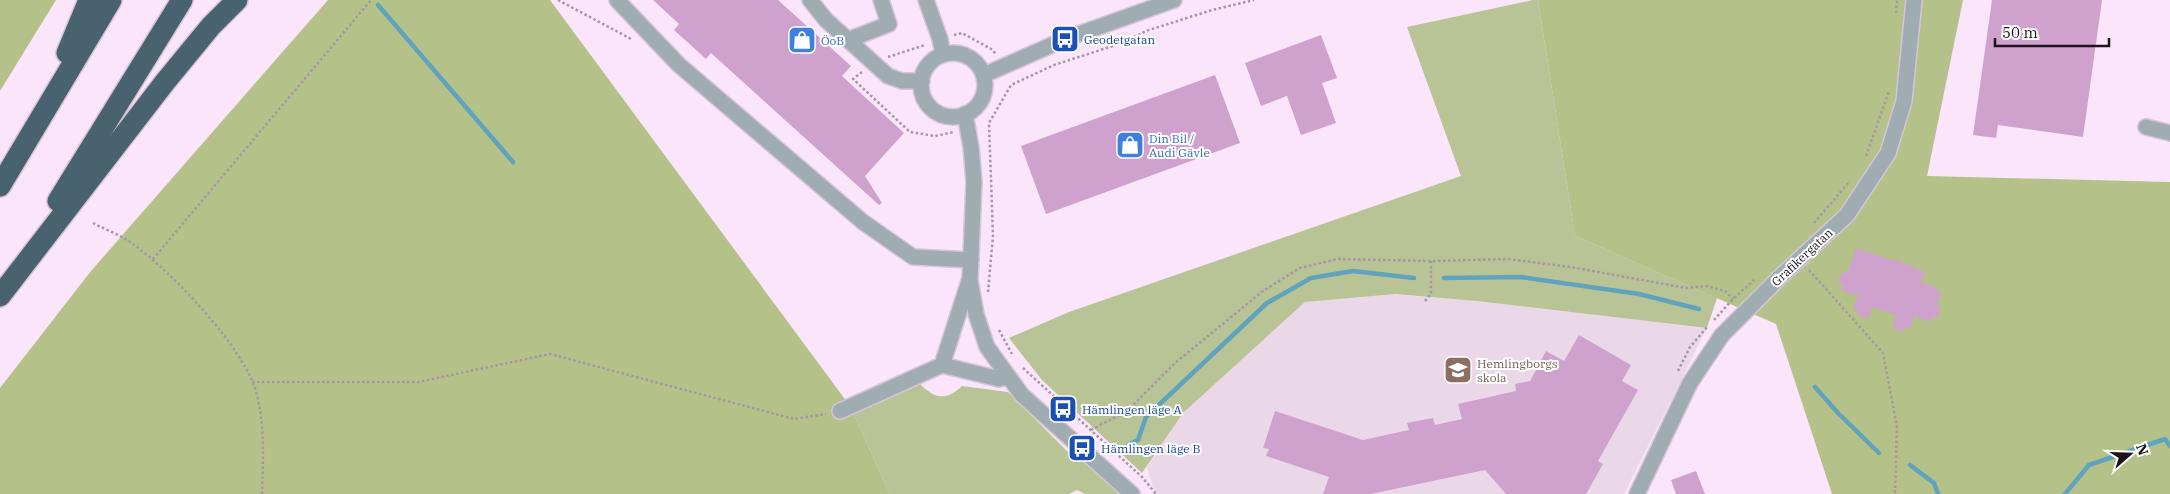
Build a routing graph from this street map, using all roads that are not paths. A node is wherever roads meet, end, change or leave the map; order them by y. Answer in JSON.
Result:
{"nodes":[{"id":1,"x":89,"y":0,"type":"edge"},
{"id":2,"x":111,"y":0,"type":"edge"},
{"id":3,"x":182,"y":0,"type":"edge"},
{"id":4,"x":237,"y":0,"type":"edge"},
{"id":5,"x":617,"y":0,"type":"edge"},
{"id":6,"x":810,"y":0,"type":"edge"},
{"id":7,"x":881,"y":0,"type":"edge"},
{"id":8,"x":926,"y":0,"type":"edge"},
{"id":9,"x":1174,"y":0,"type":"edge"},
{"id":10,"x":1914,"y":0,"type":"edge"},
{"id":11,"x":848,"y":40,"type":"junction"},
{"id":12,"x":943,"y":54,"type":"junction"},
{"id":13,"x":984,"y":75,"type":"junction"},
{"id":14,"x":922,"y":81,"type":"junction"},
{"id":15,"x":965,"y":114,"type":"junction"},
{"id":16,"x":41,"y":116,"type":"junction"},
{"id":17,"x":2146,"y":127,"type":"dead end"},
{"id":18,"x":2170,"y":133,"type":"edge"},
{"id":19,"x":0,"y":186,"type":"edge"},
{"id":20,"x":972,"y":260,"type":"junction"},
{"id":21,"x":970,"y":280,"type":"junction"},
{"id":22,"x":0,"y":296,"type":"edge"},
{"id":23,"x":942,"y":365,"type":"junction"},
{"id":24,"x":1007,"y":377,"type":"junction"},
{"id":25,"x":840,"y":412,"type":"road end"},
{"id":26,"x":1132,"y":494,"type":"edge"},
{"id":27,"x":1637,"y":494,"type":"edge"}],
"edges":[{"from":1,"to":16,"type":"highway"},
{"from":2,"to":16,"type":"highway"},
{"from":3,"to":22,"type":"highway"},
{"from":4,"to":22,"type":"highway"},
{"from":5,"to":20,"type":"street"},
{"from":6,"to":11,"type":"street"},
{"from":7,"to":11,"type":"street"},
{"from":8,"to":12,"type":"street"},
{"from":9,"to":13,"type":"street"},
{"from":10,"to":27,"type":"street","name":"Grafikergatan"},
{"from":11,"to":14,"type":"street"},
{"from":12,"to":13,"type":"street"},
{"from":12,"to":14,"type":"street"},
{"from":13,"to":15,"type":"street"},
{"from":14,"to":15,"type":"street"},
{"from":15,"to":20,"type":"street"},
{"from":16,"to":19,"type":"highway"},
{"from":17,"to":18,"type":"street"},
{"from":20,"to":21,"type":"street"},
{"from":21,"to":23,"type":"street"},
{"from":21,"to":24,"type":"street"},
{"from":23,"to":24,"type":"street"},
{"from":23,"to":25,"type":"street"},
{"from":24,"to":26,"type":"street"}]}
